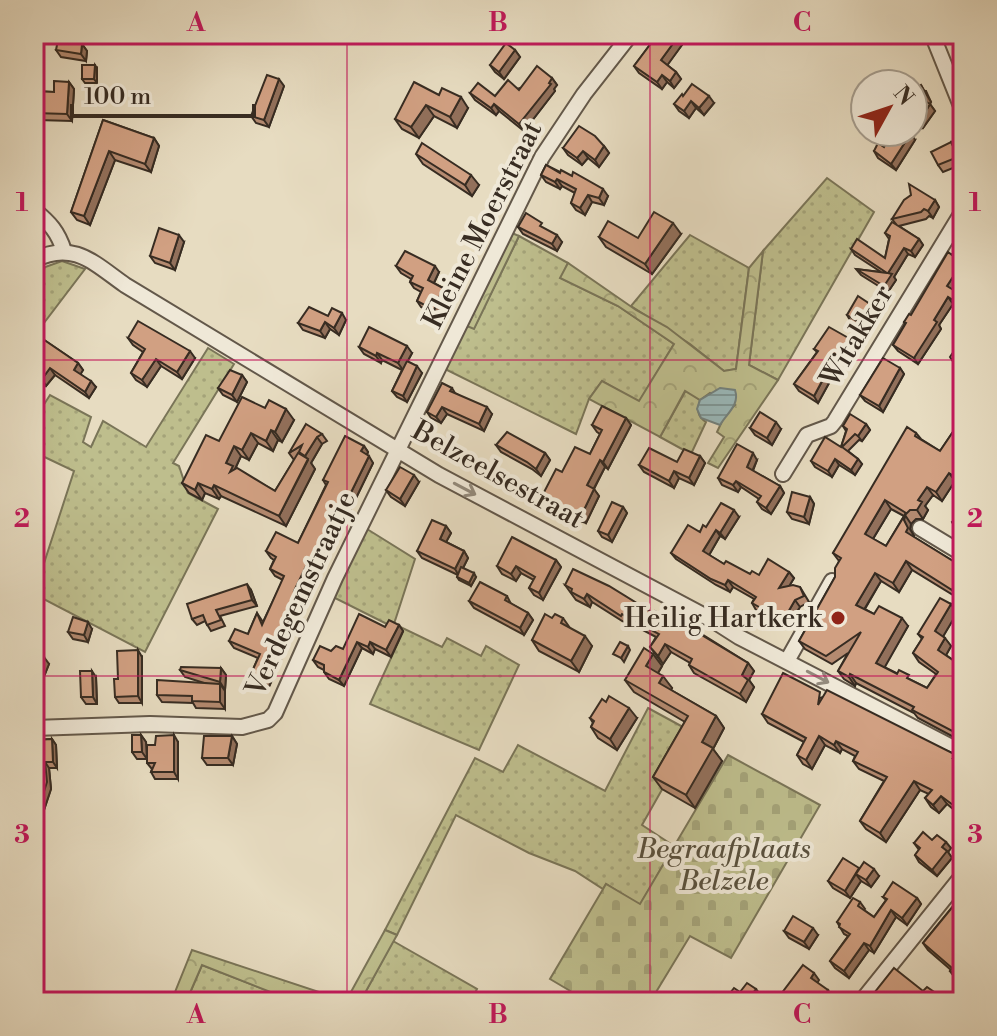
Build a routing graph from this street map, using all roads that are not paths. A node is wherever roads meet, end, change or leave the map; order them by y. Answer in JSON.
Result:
{"nodes":[{"id":1,"x":631,"y":34,"type":"edge"},
{"id":2,"x":932,"y":34,"type":"edge"},
{"id":3,"x":963,"y":111,"type":"edge"},
{"id":4,"x":34,"y":210,"type":"edge"},
{"id":5,"x":963,"y":211,"type":"edge"},
{"id":6,"x":64,"y":251,"type":"junction"},
{"id":7,"x":34,"y":260,"type":"edge"},
{"id":8,"x":398,"y":450,"type":"junction"},
{"id":9,"x":783,"y":474,"type":"dead end"},
{"id":10,"x":920,"y":528,"type":"dead end"},
{"id":11,"x":963,"y":554,"type":"edge"},
{"id":12,"x":832,"y":581,"type":"edge"},
{"id":13,"x":787,"y":661,"type":"junction"},
{"id":14,"x":34,"y":728,"type":"edge"},
{"id":15,"x":963,"y":753,"type":"edge"},
{"id":16,"x":963,"y":875,"type":"edge"},
{"id":17,"x":861,"y":1002,"type":"edge"}],
"edges":[{"from":1,"to":8,"type":"street","name":"Kleine Moerstraat"},
{"from":2,"to":3,"type":"street"},
{"from":4,"to":6,"type":"street"},
{"from":5,"to":9,"type":"street","name":"Witakker"},
{"from":6,"to":7,"type":"street"},
{"from":6,"to":8,"type":"street","name":"Belzeelsestraat"},
{"from":8,"to":13,"type":"street","name":"Belzeelsestraat","one_way":true},
{"from":8,"to":14,"type":"street","name":"Verdegemstraatje"},
{"from":10,"to":11,"type":"street"},
{"from":12,"to":13,"type":"street"},
{"from":13,"to":15,"type":"street","name":"Belzeelsestraat","one_way":true},
{"from":16,"to":17,"type":"street"}]}
